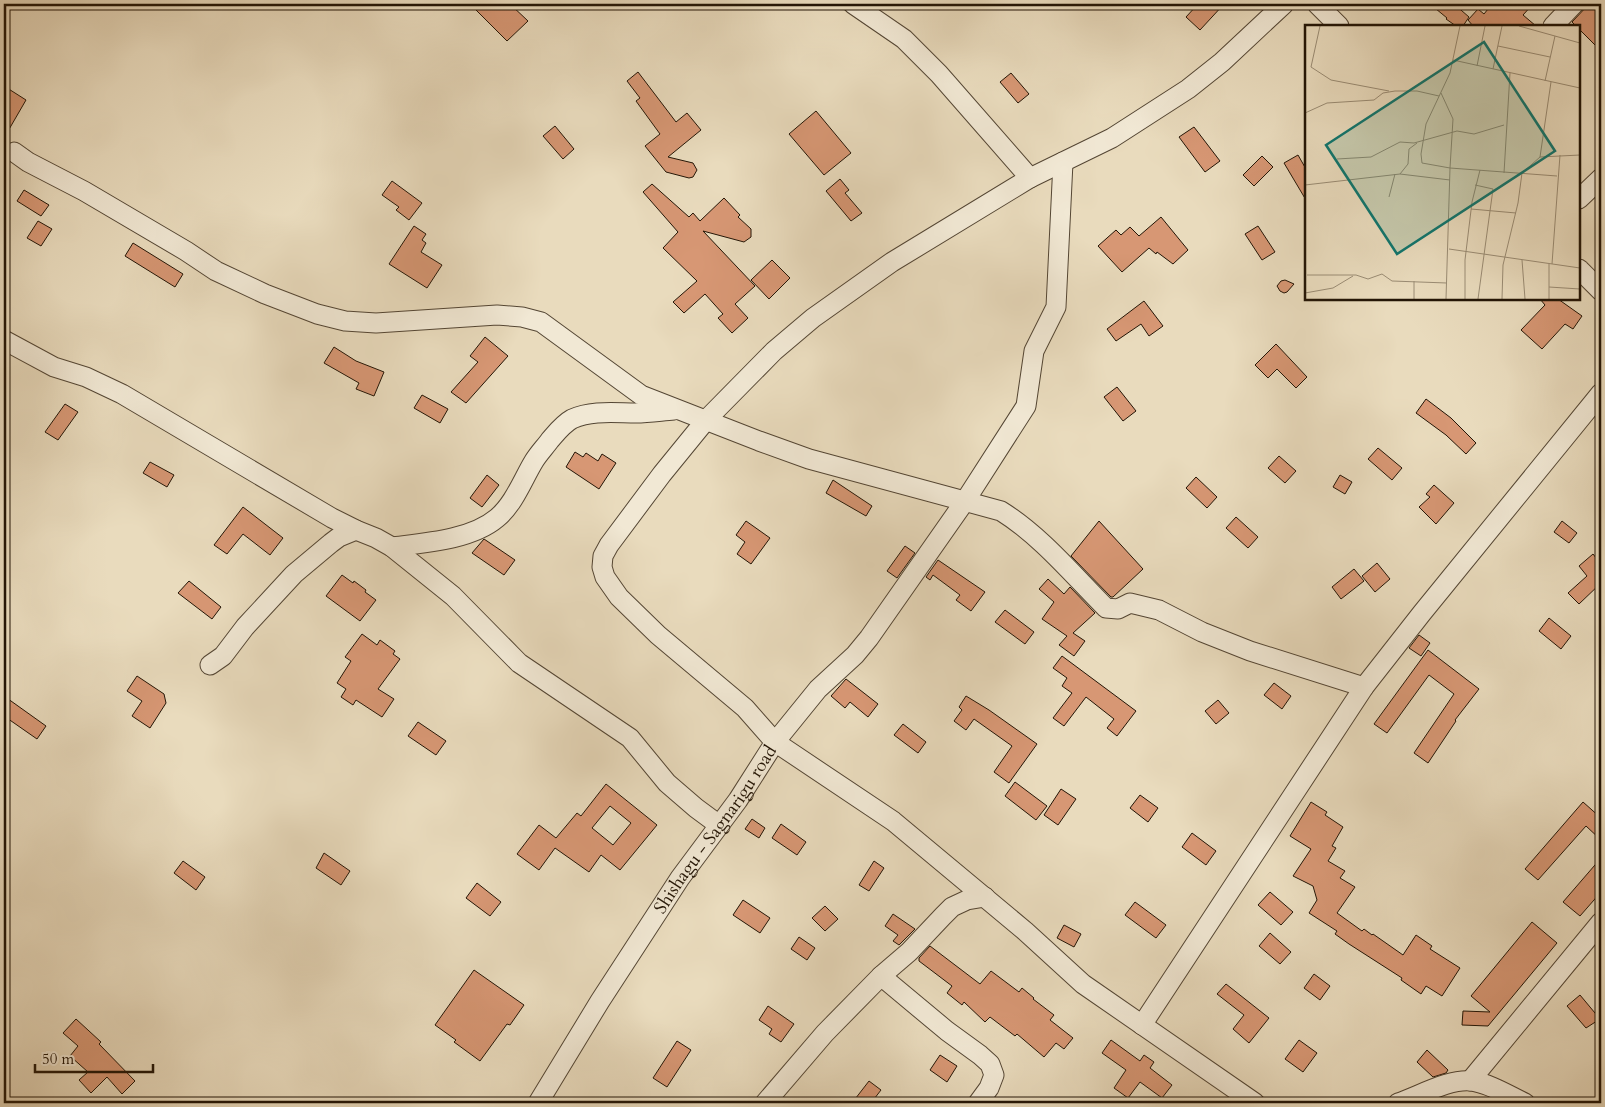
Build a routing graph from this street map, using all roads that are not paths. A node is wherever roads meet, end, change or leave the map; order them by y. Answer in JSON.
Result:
{"nodes":[{"id":1,"x":854,"y":4,"type":"edge"},
{"id":2,"x":1284,"y":4,"type":"edge"},
{"id":3,"x":1317,"y":4,"type":"edge"},
{"id":4,"x":1574,"y":4,"type":"edge"},
{"id":5,"x":1338,"y":25,"type":"edge"},
{"id":6,"x":1553,"y":25,"type":"edge"},
{"id":7,"x":14,"y":152,"type":"dead end"},
{"id":8,"x":1063,"y":162,"type":"junction"},
{"id":9,"x":1030,"y":178,"type":"junction"},
{"id":10,"x":1601,"y":178,"type":"edge"},
{"id":11,"x":1580,"y":198,"type":"edge"},
{"id":12,"x":1580,"y":270,"type":"edge"},
{"id":13,"x":1601,"y":291,"type":"edge"},
{"id":14,"x":4,"y":340,"type":"edge"},
{"id":15,"x":1601,"y":393,"type":"edge"},
{"id":16,"x":678,"y":410,"type":"junction"},
{"id":17,"x":706,"y":420,"type":"junction"},
{"id":18,"x":965,"y":501,"type":"junction"},
{"id":19,"x":356,"y":530,"type":"junction"},
{"id":20,"x":392,"y":547,"type":"junction"},
{"id":21,"x":210,"y":665,"type":"dead end"},
{"id":22,"x":1364,"y":687,"type":"junction"},
{"id":23,"x":775,"y":742,"type":"junction"},
{"id":24,"x":719,"y":825,"type":"junction"},
{"id":25,"x":985,"y":897,"type":"junction"},
{"id":26,"x":1601,"y":922,"type":"edge"},
{"id":27,"x":881,"y":976,"type":"junction"},
{"id":28,"x":1142,"y":1025,"type":"junction"},
{"id":29,"x":1470,"y":1081,"type":"junction"},
{"id":30,"x":538,"y":1103,"type":"edge"},
{"id":31,"x":765,"y":1103,"type":"edge"},
{"id":32,"x":978,"y":1103,"type":"edge"},
{"id":33,"x":1255,"y":1103,"type":"edge"},
{"id":34,"x":1398,"y":1103,"type":"edge"},
{"id":35,"x":1525,"y":1103,"type":"edge"}],
"edges":[{"from":1,"to":9,"type":"street"},
{"from":2,"to":8,"type":"street","name":"Shishagu - Sagnarigu road"},
{"from":3,"to":5,"type":"street"},
{"from":4,"to":6,"type":"street"},
{"from":7,"to":16,"type":"street"},
{"from":8,"to":9,"type":"street","name":"Shishagu - Sagnarigu road"},
{"from":8,"to":18,"type":"street"},
{"from":9,"to":17,"type":"street","name":"Shishagu - Sagnarigu road"},
{"from":10,"to":11,"type":"street"},
{"from":12,"to":13,"type":"street"},
{"from":14,"to":19,"type":"street"},
{"from":15,"to":22,"type":"street"},
{"from":16,"to":17,"type":"street"},
{"from":16,"to":20,"type":"street"},
{"from":17,"to":18,"type":"street"},
{"from":17,"to":23,"type":"street","name":"Shishagu - Sagnarigu road"},
{"from":18,"to":22,"type":"street"},
{"from":18,"to":23,"type":"street"},
{"from":19,"to":20,"type":"street"},
{"from":19,"to":21,"type":"street"},
{"from":20,"to":24,"type":"street"},
{"from":22,"to":28,"type":"street"},
{"from":23,"to":24,"type":"street","name":"Shishagu - Sagnarigu road"},
{"from":23,"to":25,"type":"street"},
{"from":24,"to":30,"type":"street","name":"Shishagu - Sagnarigu road"},
{"from":25,"to":27,"type":"street"},
{"from":25,"to":28,"type":"street"},
{"from":26,"to":29,"type":"street"},
{"from":27,"to":31,"type":"street"},
{"from":27,"to":32,"type":"street"},
{"from":28,"to":33,"type":"street"},
{"from":29,"to":34,"type":"street"},
{"from":29,"to":35,"type":"street"}]}
